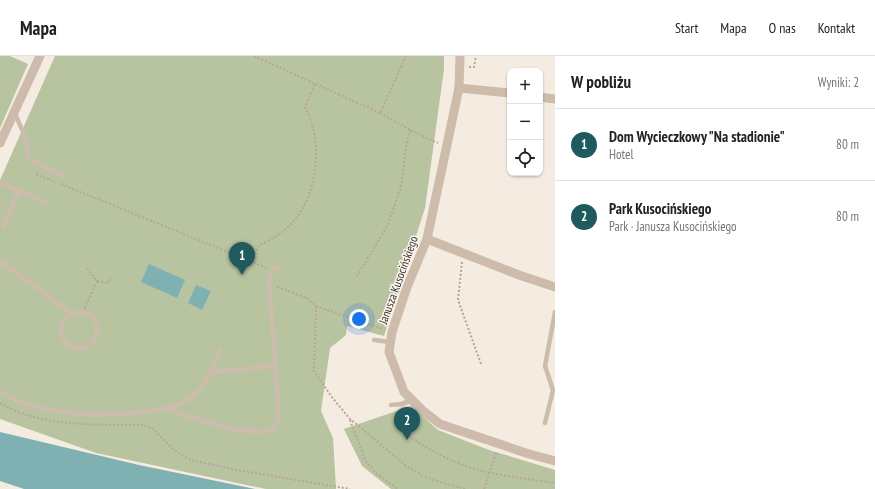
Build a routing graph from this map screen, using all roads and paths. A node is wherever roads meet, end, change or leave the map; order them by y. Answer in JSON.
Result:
{"nodes":[{"id":1,"x":40,"y":56,"type":"edge"},
{"id":2,"x":254,"y":56,"type":"edge"},
{"id":3,"x":406,"y":56,"type":"edge"},
{"id":4,"x":460,"y":56,"type":"edge"},
{"id":5,"x":476,"y":56,"type":"edge"},
{"id":6,"x":474,"y":67,"type":"dead end"},
{"id":7,"x":315,"y":84,"type":"junction"},
{"id":8,"x":459,"y":88,"type":"junction"},
{"id":9,"x":507,"y":94,"type":"edge"},
{"id":10,"x":543,"y":97,"type":"edge"},
{"id":11,"x":555,"y":98,"type":"edge"},
{"id":12,"x":14,"y":113,"type":"junction"},
{"id":13,"x":380,"y":113,"type":"junction"},
{"id":14,"x":410,"y":130,"type":"junction"},
{"id":15,"x":0,"y":143,"type":"edge"},
{"id":16,"x":446,"y":147,"type":"junction"},
{"id":17,"x":63,"y":176,"type":"dead end"},
{"id":18,"x":0,"y":182,"type":"edge"},
{"id":19,"x":19,"y":191,"type":"junction"},
{"id":20,"x":44,"y":202,"type":"dead end"},
{"id":21,"x":3,"y":226,"type":"dead end"},
{"id":22,"x":427,"y":238,"type":"junction"},
{"id":23,"x":464,"y":253,"type":"junction"},
{"id":24,"x":0,"y":261,"type":"edge"},
{"id":25,"x":252,"y":262,"type":"dead end"},
{"id":26,"x":86,"y":267,"type":"dead end"},
{"id":27,"x":279,"y":268,"type":"dead end"},
{"id":28,"x":357,"y":276,"type":"dead end"},
{"id":29,"x":111,"y":278,"type":"dead end"},
{"id":30,"x":97,"y":281,"type":"junction"},
{"id":31,"x":555,"y":287,"type":"edge"},
{"id":32,"x":316,"y":306,"type":"dead end"},
{"id":33,"x":83,"y":312,"type":"junction"},
{"id":34,"x":555,"y":312,"type":"edge"},
{"id":35,"x":69,"y":315,"type":"junction"},
{"id":36,"x":392,"y":332,"type":"junction"},
{"id":37,"x":374,"y":340,"type":"dead end"},
{"id":38,"x":390,"y":342,"type":"junction"},
{"id":39,"x":220,"y":350,"type":"dead end"},
{"id":40,"x":481,"y":364,"type":"dead end"},
{"id":41,"x":275,"y":366,"type":"junction"},
{"id":42,"x":210,"y":372,"type":"junction"},
{"id":43,"x":0,"y":390,"type":"edge"},
{"id":44,"x":404,"y":392,"type":"junction"},
{"id":45,"x":413,"y":400,"type":"junction"},
{"id":46,"x":0,"y":403,"type":"edge"},
{"id":47,"x":392,"y":405,"type":"dead end"},
{"id":48,"x":163,"y":408,"type":"junction"},
{"id":49,"x":349,"y":418,"type":"dead end"},
{"id":50,"x":545,"y":423,"type":"dead end"},
{"id":51,"x":500,"y":445,"type":"junction"},
{"id":52,"x":555,"y":461,"type":"edge"},
{"id":53,"x":489,"y":473,"type":"junction"},
{"id":54,"x":555,"y":483,"type":"edge"},
{"id":55,"x":350,"y":489,"type":"edge"},
{"id":56,"x":398,"y":489,"type":"edge"},
{"id":57,"x":484,"y":489,"type":"edge"}],
"edges":[{"from":1,"to":12,"type":"street"},
{"from":2,"to":7,"type":"path"},
{"from":3,"to":13,"type":"path"},
{"from":4,"to":8,"type":"street","name":"Janusza Kusocińskiego"},
{"from":5,"to":6,"type":"path"},
{"from":7,"to":13,"type":"path"},
{"from":7,"to":25,"type":"path"},
{"from":8,"to":9,"type":"street"},
{"from":8,"to":16,"type":"street","name":"Janusza Kusocińskiego"},
{"from":10,"to":11,"type":"street"},
{"from":12,"to":15,"type":"street"},
{"from":12,"to":17,"type":"lane"},
{"from":13,"to":14,"type":"path"},
{"from":14,"to":16,"type":"path"},
{"from":14,"to":28,"type":"path"},
{"from":16,"to":22,"type":"street","name":"Janusza Kusocińskiego"},
{"from":18,"to":19,"type":"lane"},
{"from":19,"to":20,"type":"lane"},
{"from":19,"to":21,"type":"lane"},
{"from":22,"to":23,"type":"street"},
{"from":22,"to":36,"type":"street","name":"Janusza Kusocińskiego"},
{"from":23,"to":31,"type":"street"},
{"from":23,"to":40,"type":"path"},
{"from":24,"to":35,"type":"lane"},
{"from":26,"to":30,"type":"path"},
{"from":27,"to":41,"type":"lane"},
{"from":29,"to":30,"type":"path"},
{"from":30,"to":33,"type":"path"},
{"from":32,"to":36,"type":"path"},
{"from":33,"to":35,"type":"lane"},
{"from":33,"to":35,"type":"lane"},
{"from":34,"to":50,"type":"lane"},
{"from":36,"to":38,"type":"street","name":"Janusza Kusocińskiego"},
{"from":37,"to":38,"type":"lane"},
{"from":38,"to":44,"type":"street","name":"Janusza Kusocińskiego"},
{"from":39,"to":42,"type":"lane"},
{"from":41,"to":42,"type":"lane"},
{"from":41,"to":48,"type":"lane"},
{"from":42,"to":48,"type":"lane"},
{"from":43,"to":48,"type":"lane"},
{"from":44,"to":45,"type":"street","name":"Janusza Kusocińskiego"},
{"from":44,"to":53,"type":"path"},
{"from":45,"to":47,"type":"lane"},
{"from":45,"to":51,"type":"street","name":"Janusza Kusocińskiego"},
{"from":46,"to":55,"type":"path"},
{"from":49,"to":56,"type":"path"},
{"from":51,"to":52,"type":"street","name":"Janusza Kusocińskiego"},
{"from":51,"to":53,"type":"path"},
{"from":53,"to":54,"type":"path"},
{"from":53,"to":57,"type":"path"}]}
